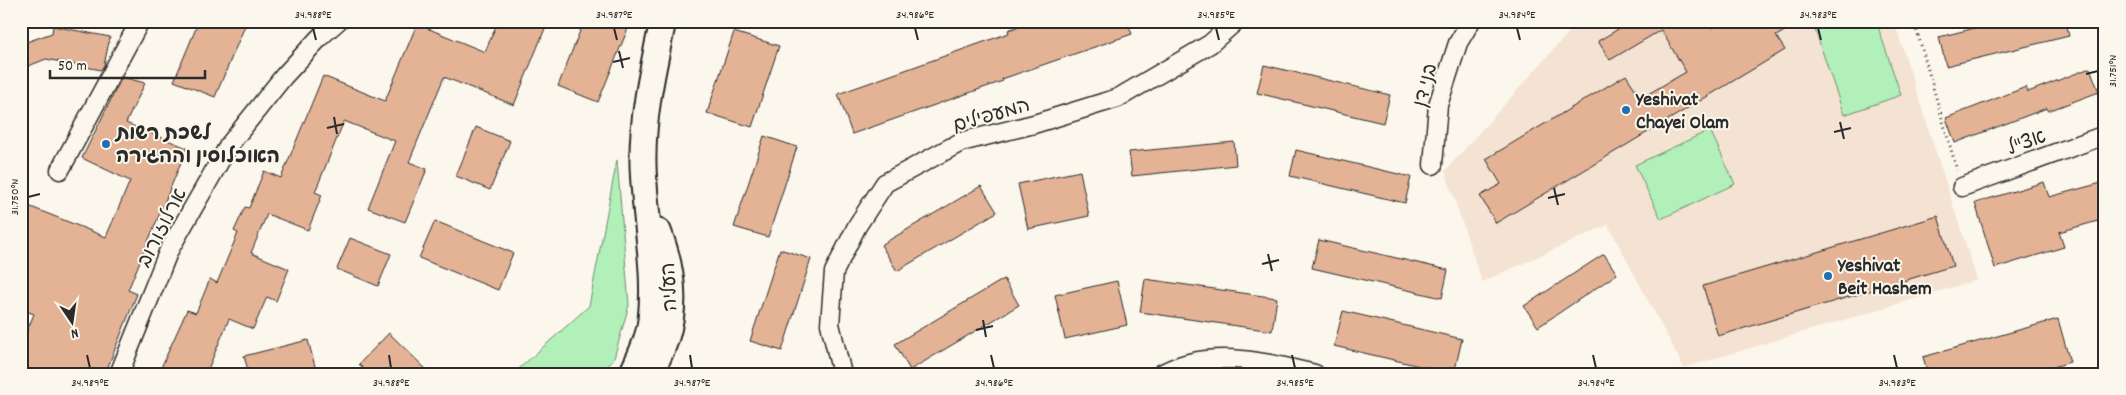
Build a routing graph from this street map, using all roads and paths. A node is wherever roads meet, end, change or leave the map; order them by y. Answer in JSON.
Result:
{"nodes":[{"id":1,"x":140,"y":21,"type":"edge"},
{"id":2,"x":338,"y":21,"type":"edge"},
{"id":3,"x":663,"y":21,"type":"edge"},
{"id":4,"x":674,"y":21,"type":"edge"},
{"id":5,"x":1236,"y":21,"type":"edge"},
{"id":6,"x":1471,"y":21,"type":"edge"},
{"id":7,"x":1914,"y":21,"type":"edge"},
{"id":8,"x":649,"y":86,"type":"junction"},
{"id":9,"x":2105,"y":135,"type":"edge"},
{"id":10,"x":1433,"y":165,"type":"dead end"},
{"id":11,"x":60,"y":170,"type":"dead end"},
{"id":12,"x":1962,"y":187,"type":"joint"},
{"id":13,"x":646,"y":199,"type":"junction"},
{"id":14,"x":120,"y":374,"type":"edge"},
{"id":15,"x":632,"y":374,"type":"edge"},
{"id":16,"x":648,"y":374,"type":"edge"},
{"id":17,"x":842,"y":374,"type":"edge"},
{"id":18,"x":1161,"y":374,"type":"edge"},
{"id":19,"x":1315,"y":374,"type":"edge"}],
"edges":[{"from":1,"to":11,"type":"street"},
{"from":2,"to":14,"type":"street","name":"ארלוזורוב"},
{"from":3,"to":8,"type":"main road","name":"העליה"},
{"from":4,"to":8,"type":"main road","name":"העליה"},
{"from":5,"to":17,"type":"street","name":"המעפילים"},
{"from":6,"to":10,"type":"street","name":"בני דן"},
{"from":7,"to":12,"type":"path"},
{"from":8,"to":13,"type":"main road","name":"העליה"},
{"from":9,"to":12,"type":"street","name":"אצ\"ל"},
{"from":13,"to":15,"type":"main road","name":"העליה"},
{"from":13,"to":16,"type":"main road","name":"העליה"},
{"from":18,"to":19,"type":"street"}]}
